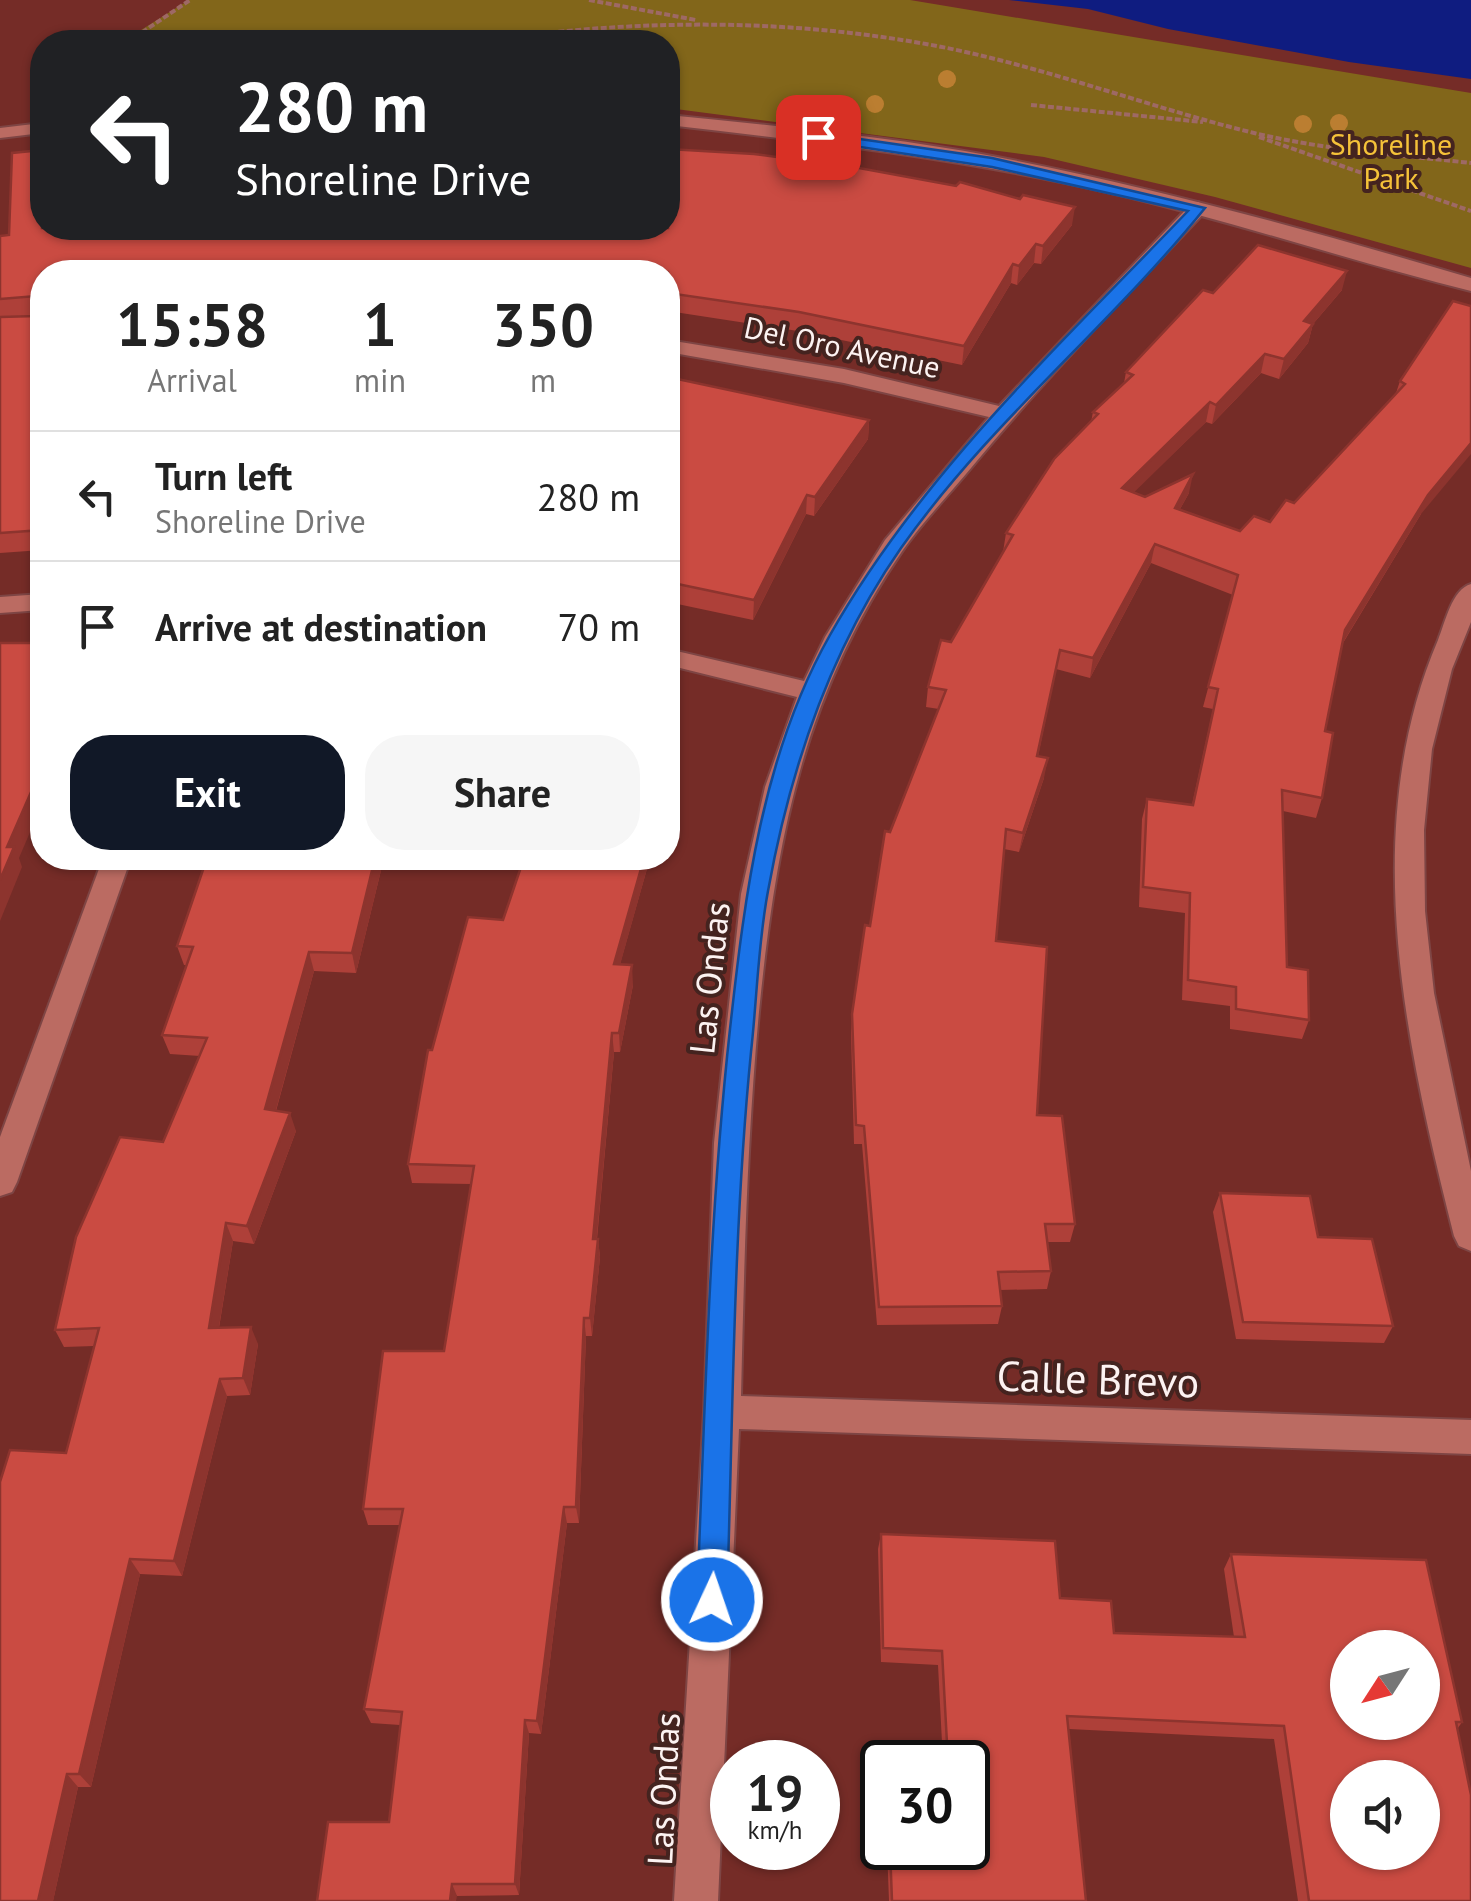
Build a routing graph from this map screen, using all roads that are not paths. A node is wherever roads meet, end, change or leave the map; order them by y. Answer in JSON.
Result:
{"nodes":[{"id":1,"x":680,"y":121,"type":"edge"},
{"id":2,"x":30,"y":129,"type":"edge"},
{"id":3,"x":0,"y":133,"type":"edge"},
{"id":4,"x":1198,"y":208,"type":"junction"},
{"id":5,"x":1471,"y":285,"type":"edge"},
{"id":6,"x":680,"y":348,"type":"edge"},
{"id":7,"x":1004,"y":414,"type":"junction"},
{"id":8,"x":1471,"y":592,"type":"edge"},
{"id":9,"x":30,"y":603,"type":"edge"},
{"id":10,"x":0,"y":605,"type":"edge"},
{"id":11,"x":680,"y":660,"type":"edge"},
{"id":12,"x":812,"y":692,"type":"junction"},
{"id":13,"x":113,"y":870,"type":"edge"},
{"id":14,"x":0,"y":1182,"type":"edge"},
{"id":15,"x":1471,"y":1236,"type":"edge"},
{"id":16,"x":722,"y":1412,"type":"junction"},
{"id":17,"x":1471,"y":1437,"type":"edge"},
{"id":18,"x":696,"y":1901,"type":"edge"}],
"edges":[{"from":1,"to":4,"type":"street"},
{"from":2,"to":3,"type":"street"},
{"from":4,"to":5,"type":"street"},
{"from":4,"to":7,"type":"street","name":"Las Ondas"},
{"from":6,"to":7,"type":"street","name":"Del Oro Avenue"},
{"from":7,"to":12,"type":"street","name":"Las Ondas"},
{"from":8,"to":15,"type":"street"},
{"from":9,"to":10,"type":"street"},
{"from":11,"to":12,"type":"street"},
{"from":12,"to":16,"type":"street","name":"Las Ondas"},
{"from":13,"to":14,"type":"street"},
{"from":16,"to":17,"type":"street","name":"Calle Brevo"},
{"from":16,"to":18,"type":"street","name":"Las Ondas"}]}
